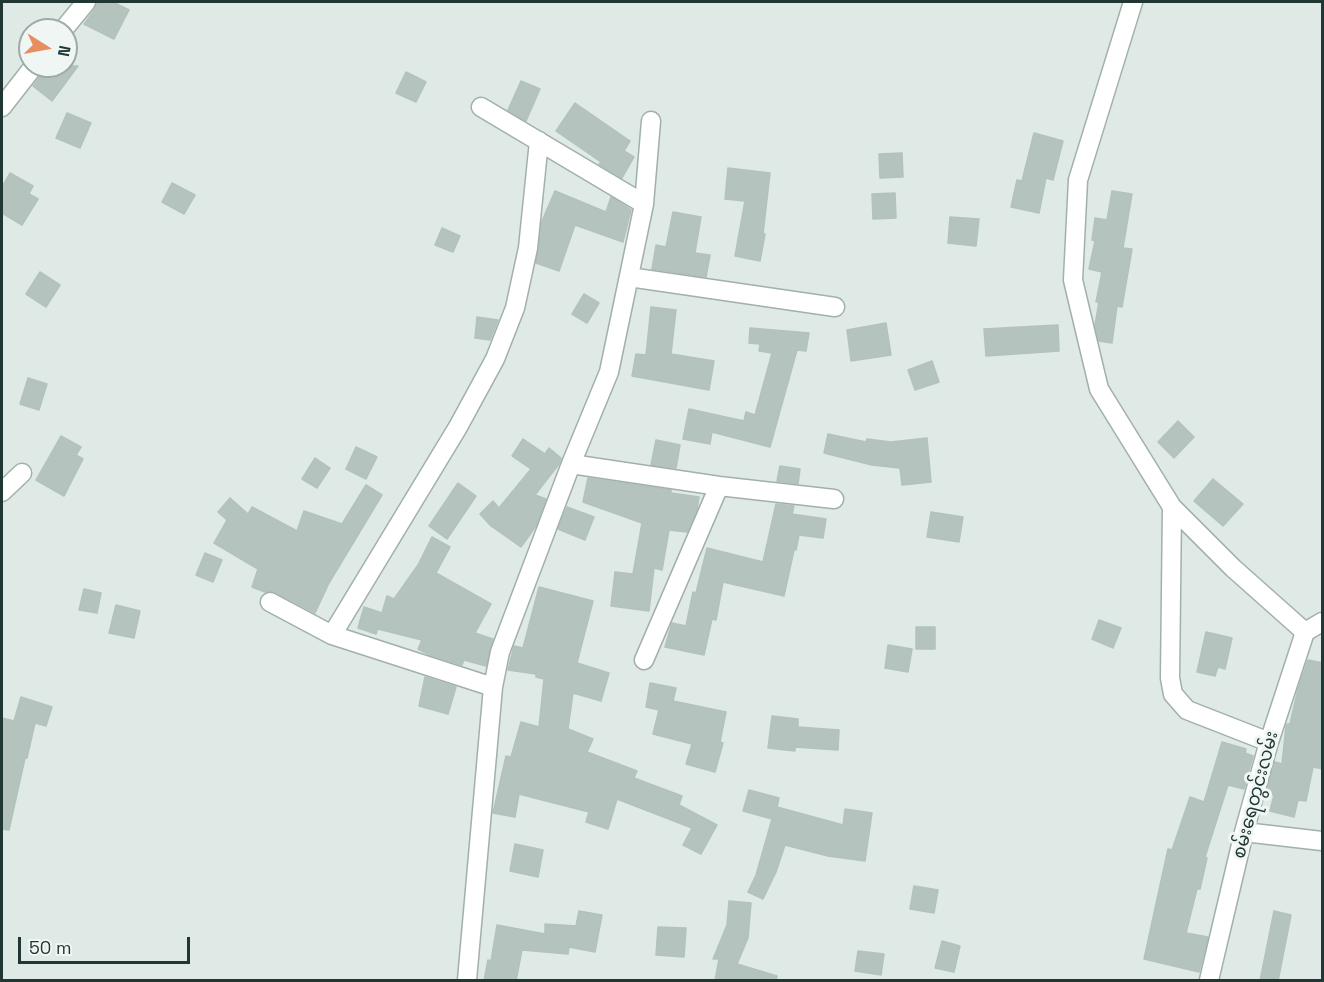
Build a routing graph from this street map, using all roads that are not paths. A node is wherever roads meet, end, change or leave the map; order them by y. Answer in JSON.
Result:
{"nodes":[{"id":1,"x":86,"y":2,"type":"edge"},
{"id":2,"x":1133,"y":2,"type":"edge"},
{"id":3,"x":73,"y":18,"type":"edge"},
{"id":4,"x":25,"y":78,"type":"edge"},
{"id":5,"x":2,"y":107,"type":"edge"},
{"id":6,"x":481,"y":107,"type":"dead end"},
{"id":7,"x":651,"y":121,"type":"dead end"},
{"id":8,"x":539,"y":141,"type":"junction"},
{"id":9,"x":644,"y":204,"type":"junction"},
{"id":10,"x":629,"y":277,"type":"junction"},
{"id":11,"x":835,"y":307,"type":"dead end"},
{"id":12,"x":571,"y":464,"type":"junction"},
{"id":13,"x":22,"y":473,"type":"dead end"},
{"id":14,"x":719,"y":486,"type":"junction"},
{"id":15,"x":2,"y":492,"type":"edge"},
{"id":16,"x":834,"y":499,"type":"dead end"},
{"id":17,"x":1172,"y":507,"type":"junction"},
{"id":18,"x":270,"y":602,"type":"dead end"},
{"id":19,"x":1323,"y":622,"type":"edge"},
{"id":20,"x":1305,"y":632,"type":"junction"},
{"id":21,"x":332,"y":635,"type":"junction"},
{"id":22,"x":644,"y":660,"type":"dead end"},
{"id":23,"x":493,"y":687,"type":"junction"},
{"id":24,"x":1269,"y":742,"type":"junction"},
{"id":25,"x":1244,"y":832,"type":"junction"},
{"id":26,"x":1323,"y":841,"type":"edge"},
{"id":27,"x":467,"y":981,"type":"edge"},
{"id":28,"x":1209,"y":981,"type":"edge"}],
"edges":[{"from":1,"to":3,"type":"street"},
{"from":2,"to":17,"type":"street"},
{"from":4,"to":5,"type":"street"},
{"from":6,"to":8,"type":"street"},
{"from":7,"to":9,"type":"street"},
{"from":8,"to":9,"type":"street"},
{"from":8,"to":21,"type":"street"},
{"from":9,"to":10,"type":"street"},
{"from":10,"to":11,"type":"street"},
{"from":10,"to":12,"type":"street"},
{"from":12,"to":14,"type":"street"},
{"from":12,"to":23,"type":"street"},
{"from":13,"to":15,"type":"street"},
{"from":14,"to":16,"type":"street"},
{"from":14,"to":22,"type":"street"},
{"from":17,"to":20,"type":"street"},
{"from":17,"to":24,"type":"street"},
{"from":18,"to":21,"type":"street"},
{"from":19,"to":20,"type":"street"},
{"from":20,"to":24,"type":"street","name":"စမ်းရေတွင်းလမ်း"},
{"from":21,"to":23,"type":"street"},
{"from":23,"to":27,"type":"street"},
{"from":24,"to":25,"type":"street","name":"စမ်းရေတွင်းလမ်း"},
{"from":25,"to":26,"type":"street"},
{"from":25,"to":28,"type":"street","name":"စမ်းရေတွင်းလမ်း"}]}
